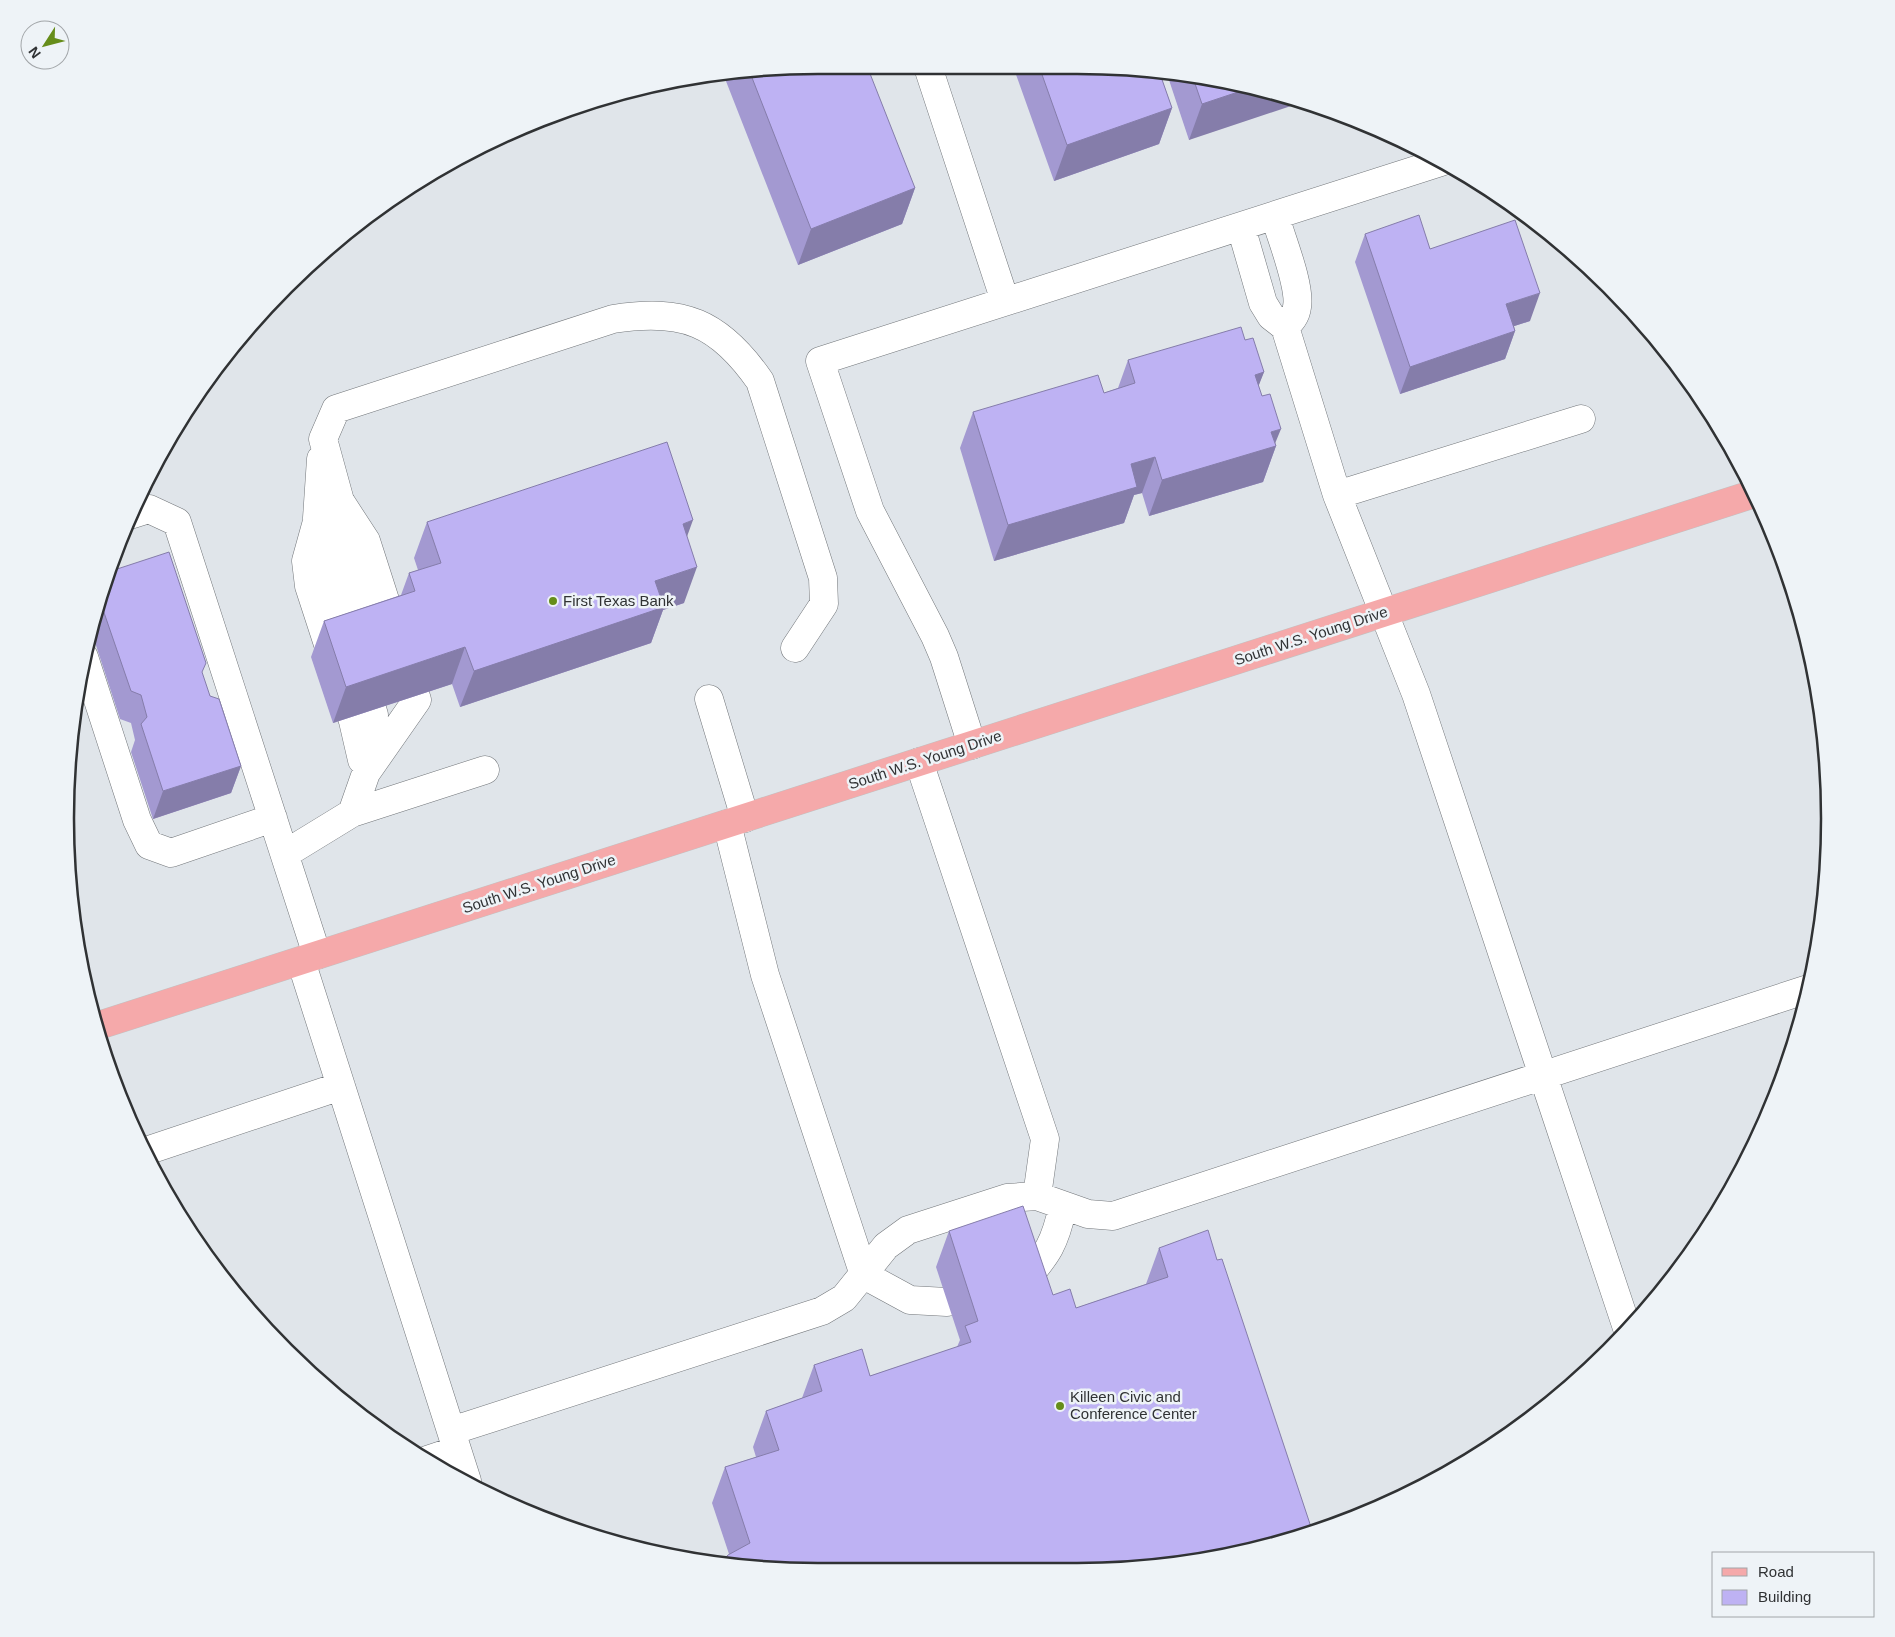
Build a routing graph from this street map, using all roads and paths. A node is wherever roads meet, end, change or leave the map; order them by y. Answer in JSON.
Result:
{"nodes":[{"id":1,"x":930,"y":74,"type":"edge"},
{"id":2,"x":1432,"y":165,"type":"edge"},
{"id":3,"x":1275,"y":216,"type":"junction"},
{"id":4,"x":1241,"y":226,"type":"junction"},
{"id":5,"x":1005,"y":302,"type":"junction"},
{"id":6,"x":1285,"y":327,"type":"junction"},
{"id":7,"x":1581,"y":419,"type":"dead end"},
{"id":8,"x":323,"y":440,"type":"junction"},
{"id":9,"x":1337,"y":495,"type":"junction"},
{"id":10,"x":1747,"y":496,"type":"edge"},
{"id":11,"x":140,"y":512,"type":"edge"},
{"id":12,"x":1384,"y":613,"type":"junction"},
{"id":13,"x":795,"y":648,"type":"dead end"},
{"id":14,"x":89,"y":671,"type":"edge"},
{"id":15,"x":709,"y":699,"type":"dead end"},
{"id":16,"x":972,"y":745,"type":"junction"},
{"id":17,"x":918,"y":762,"type":"junction"},
{"id":18,"x":485,"y":770,"type":"dead end"},
{"id":19,"x":366,"y":773,"type":"junction"},
{"id":20,"x":352,"y":813,"type":"junction"},
{"id":21,"x":273,"y":818,"type":"junction"},
{"id":22,"x":736,"y":821,"type":"junction"},
{"id":23,"x":285,"y":854,"type":"junction"},
{"id":24,"x":309,"y":958,"type":"junction"},
{"id":25,"x":1801,"y":991,"type":"edge"},
{"id":26,"x":103,"y":1024,"type":"edge"},
{"id":27,"x":1543,"y":1076,"type":"junction"},
{"id":28,"x":341,"y":1086,"type":"junction"},
{"id":29,"x":152,"y":1149,"type":"edge"},
{"id":30,"x":1037,"y":1196,"type":"junction"},
{"id":31,"x":1063,"y":1206,"type":"junction"},
{"id":32,"x":864,"y":1275,"type":"junction"},
{"id":33,"x":1023,"y":1282,"type":"edge"},
{"id":34,"x":947,"y":1302,"type":"dead end"},
{"id":35,"x":1625,"y":1322,"type":"edge"},
{"id":36,"x":454,"y":1440,"type":"junction"},
{"id":37,"x":434,"y":1456,"type":"edge"},
{"id":38,"x":464,"y":1473,"type":"edge"}],
"edges":[{"from":1,"to":5,"type":"lane"},
{"from":2,"to":3,"type":"lane"},
{"from":3,"to":4,"type":"lane"},
{"from":3,"to":6,"type":"lane"},
{"from":4,"to":5,"type":"lane"},
{"from":4,"to":6,"type":"lane"},
{"from":5,"to":16,"type":"lane"},
{"from":6,"to":9,"type":"lane"},
{"from":7,"to":9,"type":"lane"},
{"from":8,"to":13,"type":"lane"},
{"from":8,"to":19,"type":"lane"},
{"from":8,"to":19,"type":"lane"},
{"from":9,"to":12,"type":"lane"},
{"from":10,"to":12,"type":"main road","name":"South W.S. Young Drive"},
{"from":11,"to":21,"type":"lane"},
{"from":12,"to":16,"type":"main road","name":"South W.S. Young Drive"},
{"from":12,"to":27,"type":"lane"},
{"from":14,"to":21,"type":"lane"},
{"from":15,"to":22,"type":"lane"},
{"from":16,"to":17,"type":"main road","name":"South W.S. Young Drive"},
{"from":17,"to":22,"type":"main road","name":"South W.S. Young Drive"},
{"from":17,"to":30,"type":"lane"},
{"from":18,"to":20,"type":"lane"},
{"from":19,"to":20,"type":"lane"},
{"from":20,"to":23,"type":"lane"},
{"from":21,"to":23,"type":"lane"},
{"from":22,"to":24,"type":"main road","name":"South W.S. Young Drive"},
{"from":22,"to":32,"type":"lane"},
{"from":23,"to":24,"type":"lane"},
{"from":24,"to":26,"type":"main road","name":"South W.S. Young Drive"},
{"from":24,"to":28,"type":"lane"},
{"from":25,"to":27,"type":"lane"},
{"from":27,"to":31,"type":"lane"},
{"from":27,"to":35,"type":"lane"},
{"from":28,"to":29,"type":"lane"},
{"from":28,"to":36,"type":"lane"},
{"from":30,"to":31,"type":"lane"},
{"from":30,"to":32,"type":"lane"},
{"from":31,"to":33,"type":"lane"},
{"from":32,"to":34,"type":"lane"},
{"from":32,"to":36,"type":"lane"},
{"from":36,"to":37,"type":"lane"},
{"from":36,"to":38,"type":"lane"}]}
